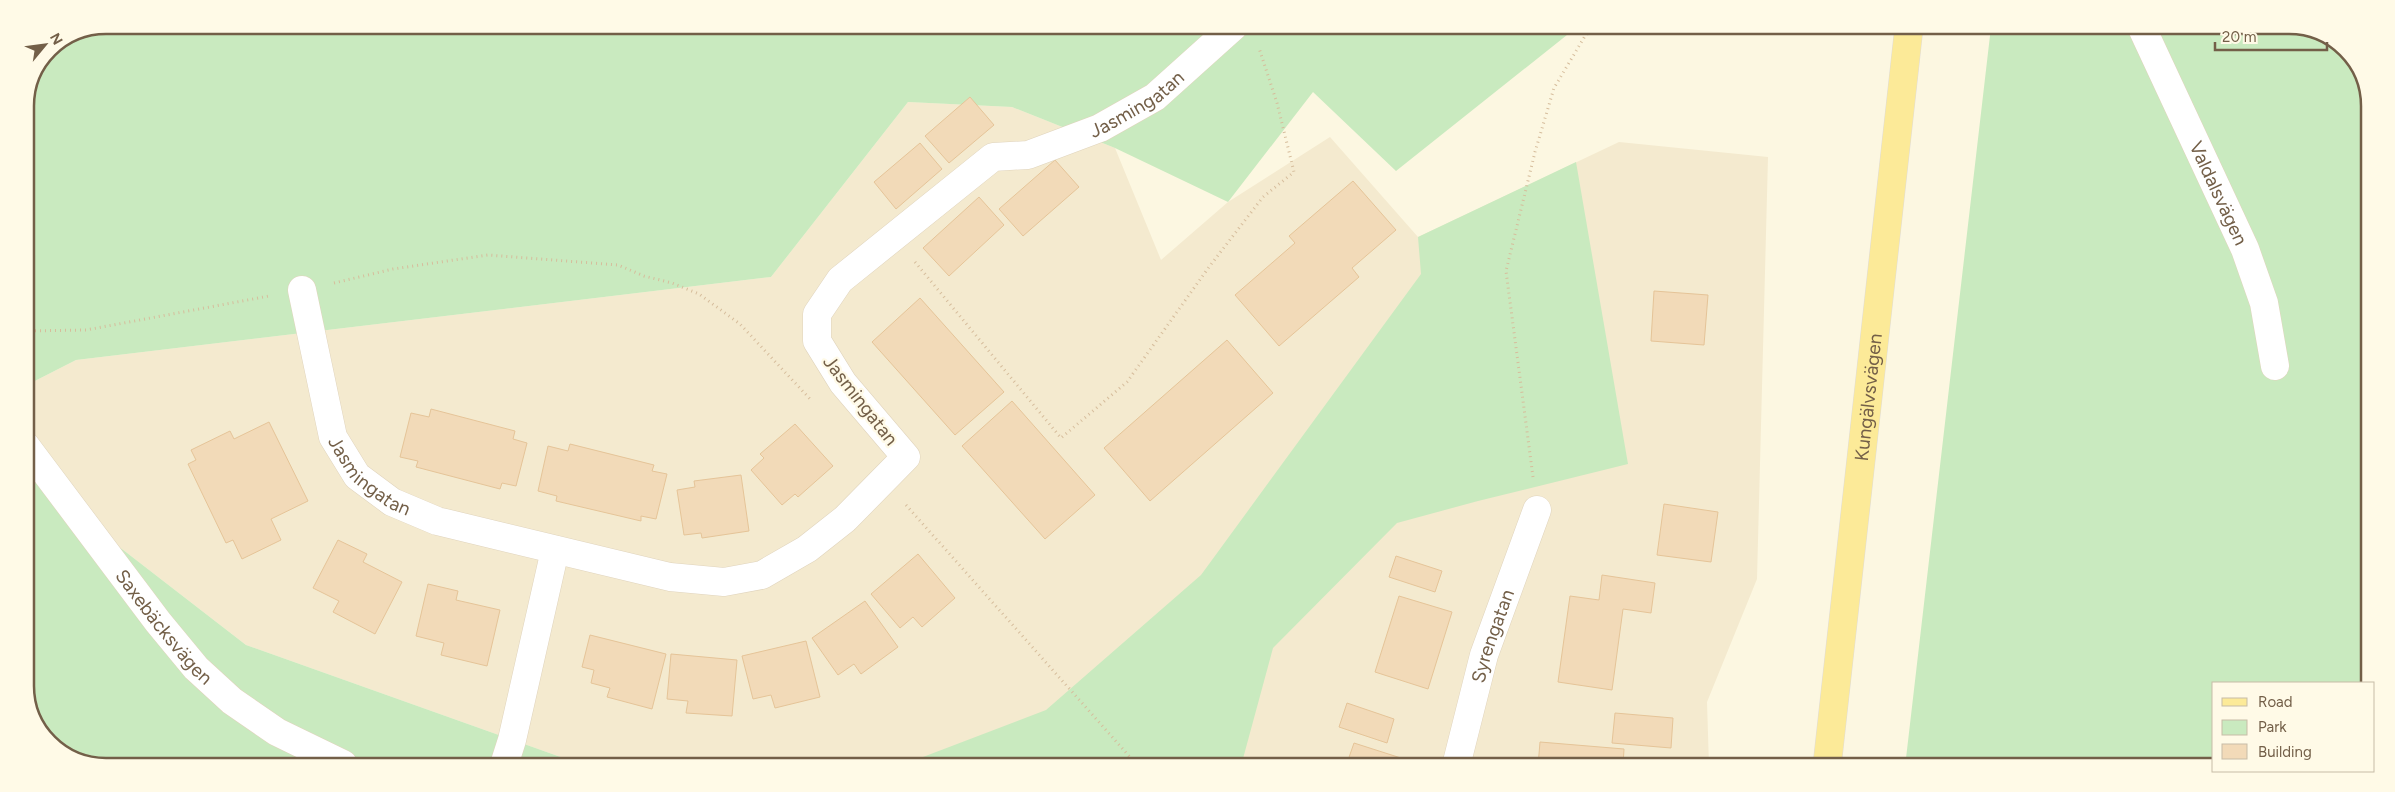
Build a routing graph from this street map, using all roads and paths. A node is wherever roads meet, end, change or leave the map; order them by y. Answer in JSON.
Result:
{"nodes":[{"id":1,"x":1225,"y":34,"type":"edge"},
{"id":2,"x":1587,"y":34,"type":"edge"},
{"id":3,"x":1909,"y":34,"type":"edge"},
{"id":4,"x":2145,"y":34,"type":"edge"},
{"id":5,"x":1258,"y":44,"type":"dead end"},
{"id":6,"x":894,"y":237,"type":"junction"},
{"id":7,"x":302,"y":290,"type":"junction"},
{"id":8,"x":34,"y":330,"type":"edge"},
{"id":9,"x":2275,"y":366,"type":"dead end"},
{"id":10,"x":813,"y":402,"type":"dead end"},
{"id":11,"x":34,"y":457,"type":"edge"},
{"id":12,"x":884,"y":480,"type":"junction"},
{"id":13,"x":1537,"y":510,"type":"joint"},
{"id":14,"x":555,"y":550,"type":"junction"},
{"id":15,"x":330,"y":758,"type":"edge"},
{"id":16,"x":506,"y":758,"type":"edge"},
{"id":17,"x":1131,"y":758,"type":"edge"},
{"id":18,"x":1458,"y":758,"type":"edge"},
{"id":19,"x":1828,"y":758,"type":"edge"}],
"edges":[{"from":1,"to":6,"type":"street","name":"Jasmingatan"},
{"from":2,"to":13,"type":"path"},
{"from":3,"to":19,"type":"main road","name":"Kungälvsvägen"},
{"from":4,"to":9,"type":"street","name":"Valdalsvägen"},
{"from":5,"to":6,"type":"path"},
{"from":6,"to":12,"type":"street","name":"Jasmingatan"},
{"from":7,"to":8,"type":"path"},
{"from":7,"to":10,"type":"path"},
{"from":7,"to":14,"type":"street","name":"Jasmingatan"},
{"from":11,"to":15,"type":"street","name":"Saxebäcksvägen"},
{"from":12,"to":14,"type":"street","name":"Jasmingatan"},
{"from":12,"to":17,"type":"path"},
{"from":13,"to":18,"type":"street","name":"Syrengatan"},
{"from":14,"to":16,"type":"street"}]}
